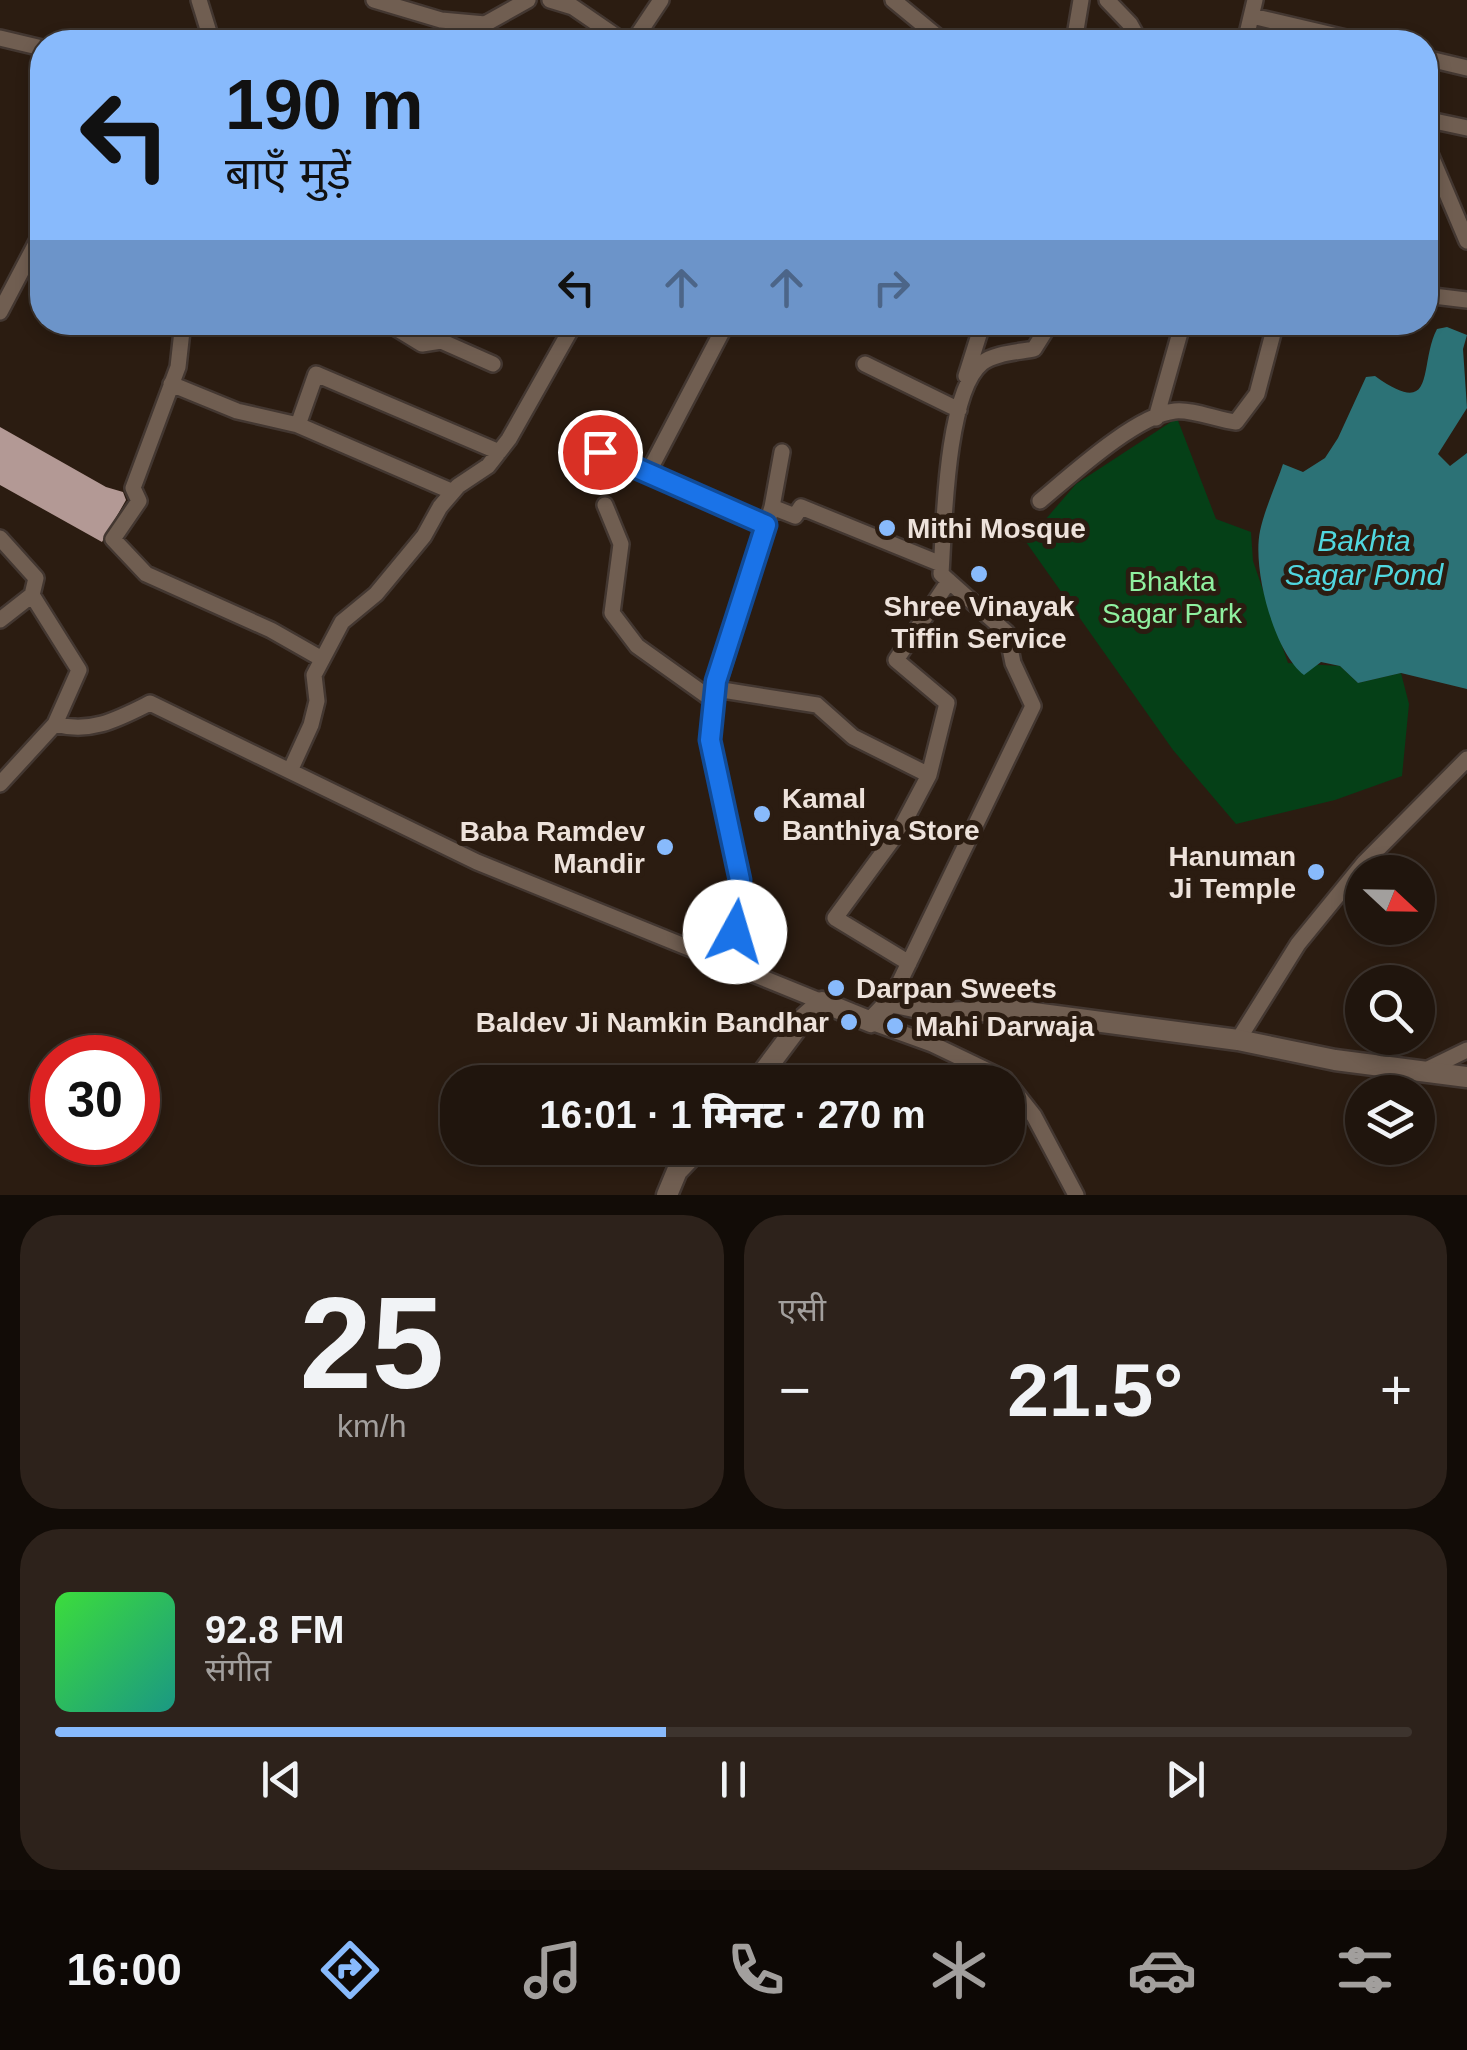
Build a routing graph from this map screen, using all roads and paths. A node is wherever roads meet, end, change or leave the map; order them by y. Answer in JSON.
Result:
{"nodes":[{"id":1,"x":199,"y":0,"type":"edge"},
{"id":2,"x":374,"y":0,"type":"edge"},
{"id":3,"x":528,"y":0,"type":"edge"},
{"id":4,"x":550,"y":0,"type":"edge"},
{"id":5,"x":662,"y":0,"type":"edge"},
{"id":6,"x":893,"y":0,"type":"edge"},
{"id":7,"x":1081,"y":0,"type":"edge"},
{"id":8,"x":1107,"y":0,"type":"edge"},
{"id":9,"x":1254,"y":8,"type":"edge"},
{"id":10,"x":208,"y":30,"type":"edge"},
{"id":11,"x":607,"y":30,"type":"edge"},
{"id":12,"x":641,"y":30,"type":"edge"},
{"id":13,"x":929,"y":30,"type":"edge"},
{"id":14,"x":1076,"y":30,"type":"edge"},
{"id":15,"x":1133,"y":30,"type":"edge"},
{"id":16,"x":1325,"y":30,"type":"edge"},
{"id":17,"x":0,"y":38,"type":"edge"},
{"id":18,"x":30,"y":45,"type":"edge"},
{"id":19,"x":1438,"y":61,"type":"edge"},
{"id":20,"x":1467,"y":68,"type":"edge"},
{"id":21,"x":1438,"y":122,"type":"edge"},
{"id":22,"x":1467,"y":128,"type":"edge"},
{"id":23,"x":1438,"y":173,"type":"edge"},
{"id":24,"x":1467,"y":241,"type":"edge"},
{"id":25,"x":30,"y":255,"type":"edge"},
{"id":26,"x":1438,"y":297,"type":"edge"},
{"id":27,"x":1467,"y":300,"type":"edge"},
{"id":28,"x":0,"y":312,"type":"edge"},
{"id":29,"x":180,"y":335,"type":"edge"},
{"id":30,"x":407,"y":335,"type":"edge"},
{"id":31,"x":567,"y":335,"type":"edge"},
{"id":32,"x":720,"y":335,"type":"edge"},
{"id":33,"x":978,"y":335,"type":"edge"},
{"id":34,"x":1042,"y":335,"type":"edge"},
{"id":35,"x":1179,"y":335,"type":"edge"},
{"id":36,"x":1273,"y":335,"type":"edge"},
{"id":37,"x":493,"y":364,"type":"dead end"},
{"id":38,"x":865,"y":364,"type":"dead end"},
{"id":39,"x":966,"y":380,"type":"junction"},
{"id":40,"x":171,"y":384,"type":"junction"},
{"id":41,"x":959,"y":410,"type":"junction"},
{"id":42,"x":1156,"y":418,"type":"junction"},
{"id":43,"x":298,"y":425,"type":"junction"},
{"id":44,"x":499,"y":452,"type":"junction"},
{"id":45,"x":600,"y":452,"type":"dead end"},
{"id":46,"x":782,"y":452,"type":"dead end"},
{"id":47,"x":648,"y":473,"type":"junction"},
{"id":48,"x":453,"y":492,"type":"junction"},
{"id":49,"x":1040,"y":502,"type":"dead end"},
{"id":50,"x":605,"y":505,"type":"dead end"},
{"id":51,"x":772,"y":506,"type":"junction"},
{"id":52,"x":766,"y":525,"type":"junction"},
{"id":53,"x":0,"y":538,"type":"edge"},
{"id":54,"x":941,"y":564,"type":"junction"},
{"id":55,"x":949,"y":581,"type":"junction"},
{"id":56,"x":32,"y":595,"type":"junction"},
{"id":57,"x":0,"y":620,"type":"edge"},
{"id":58,"x":322,"y":659,"type":"junction"},
{"id":59,"x":715,"y":695,"type":"junction"},
{"id":60,"x":55,"y":724,"type":"junction"},
{"id":61,"x":1467,"y":759,"type":"edge"},
{"id":62,"x":290,"y":772,"type":"junction"},
{"id":63,"x":929,"y":775,"type":"junction"},
{"id":64,"x":0,"y":784,"type":"edge"},
{"id":65,"x":727,"y":963,"type":"junction"},
{"id":66,"x":909,"y":963,"type":"junction"},
{"id":67,"x":822,"y":1002,"type":"junction"},
{"id":68,"x":890,"y":1002,"type":"junction"},
{"id":69,"x":943,"y":1012,"type":"junction"},
{"id":70,"x":872,"y":1022,"type":"junction"},
{"id":71,"x":1238,"y":1040,"type":"junction"},
{"id":72,"x":932,"y":1044,"type":"junction"},
{"id":73,"x":1467,"y":1050,"type":"edge"},
{"id":74,"x":769,"y":1065,"type":"edge"},
{"id":75,"x":1428,"y":1069,"type":"junction"},
{"id":76,"x":1467,"y":1077,"type":"edge"},
{"id":77,"x":683,"y":1165,"type":"edge"},
{"id":78,"x":666,"y":1195,"type":"edge"},
{"id":79,"x":1076,"y":1195,"type":"edge"}],
"edges":[{"from":1,"to":10,"type":"street"},
{"from":2,"to":3,"type":"street"},
{"from":4,"to":11,"type":"street"},
{"from":5,"to":12,"type":"street"},
{"from":6,"to":13,"type":"street"},
{"from":7,"to":14,"type":"street"},
{"from":8,"to":15,"type":"street"},
{"from":9,"to":16,"type":"street"},
{"from":17,"to":18,"type":"street"},
{"from":19,"to":20,"type":"street"},
{"from":21,"to":22,"type":"street"},
{"from":23,"to":24,"type":"street"},
{"from":25,"to":28,"type":"street"},
{"from":26,"to":27,"type":"street"},
{"from":29,"to":40,"type":"street"},
{"from":30,"to":37,"type":"street"},
{"from":31,"to":44,"type":"street"},
{"from":32,"to":47,"type":"street"},
{"from":33,"to":39,"type":"street"},
{"from":34,"to":39,"type":"street"},
{"from":35,"to":42,"type":"street"},
{"from":36,"to":42,"type":"street"},
{"from":38,"to":41,"type":"street"},
{"from":39,"to":41,"type":"street"},
{"from":40,"to":43,"type":"street"},
{"from":40,"to":58,"type":"street"},
{"from":41,"to":54,"type":"street"},
{"from":42,"to":49,"type":"street"},
{"from":43,"to":44,"type":"street"},
{"from":43,"to":48,"type":"street"},
{"from":44,"to":48,"type":"street"},
{"from":45,"to":47,"type":"street"},
{"from":46,"to":51,"type":"street"},
{"from":47,"to":52,"type":"street"},
{"from":48,"to":58,"type":"street"},
{"from":50,"to":59,"type":"street"},
{"from":51,"to":52,"type":"street"},
{"from":51,"to":54,"type":"street"},
{"from":52,"to":59,"type":"street"},
{"from":53,"to":56,"type":"street"},
{"from":54,"to":55,"type":"street"},
{"from":55,"to":63,"type":"street"},
{"from":55,"to":66,"type":"street"},
{"from":56,"to":57,"type":"street"},
{"from":56,"to":60,"type":"street"},
{"from":58,"to":62,"type":"street"},
{"from":59,"to":63,"type":"street"},
{"from":59,"to":65,"type":"street"},
{"from":60,"to":62,"type":"street"},
{"from":60,"to":64,"type":"street"},
{"from":61,"to":71,"type":"street"},
{"from":62,"to":65,"type":"street"},
{"from":63,"to":66,"type":"street"},
{"from":65,"to":67,"type":"street"},
{"from":66,"to":68,"type":"street"},
{"from":67,"to":70,"type":"street"},
{"from":67,"to":74,"type":"street"},
{"from":68,"to":69,"type":"street"},
{"from":68,"to":70,"type":"street"},
{"from":69,"to":71,"type":"street"},
{"from":69,"to":72,"type":"street"},
{"from":70,"to":72,"type":"street"},
{"from":71,"to":75,"type":"street"},
{"from":72,"to":79,"type":"street"},
{"from":73,"to":75,"type":"street"},
{"from":75,"to":76,"type":"street"},
{"from":77,"to":78,"type":"street"}]}
